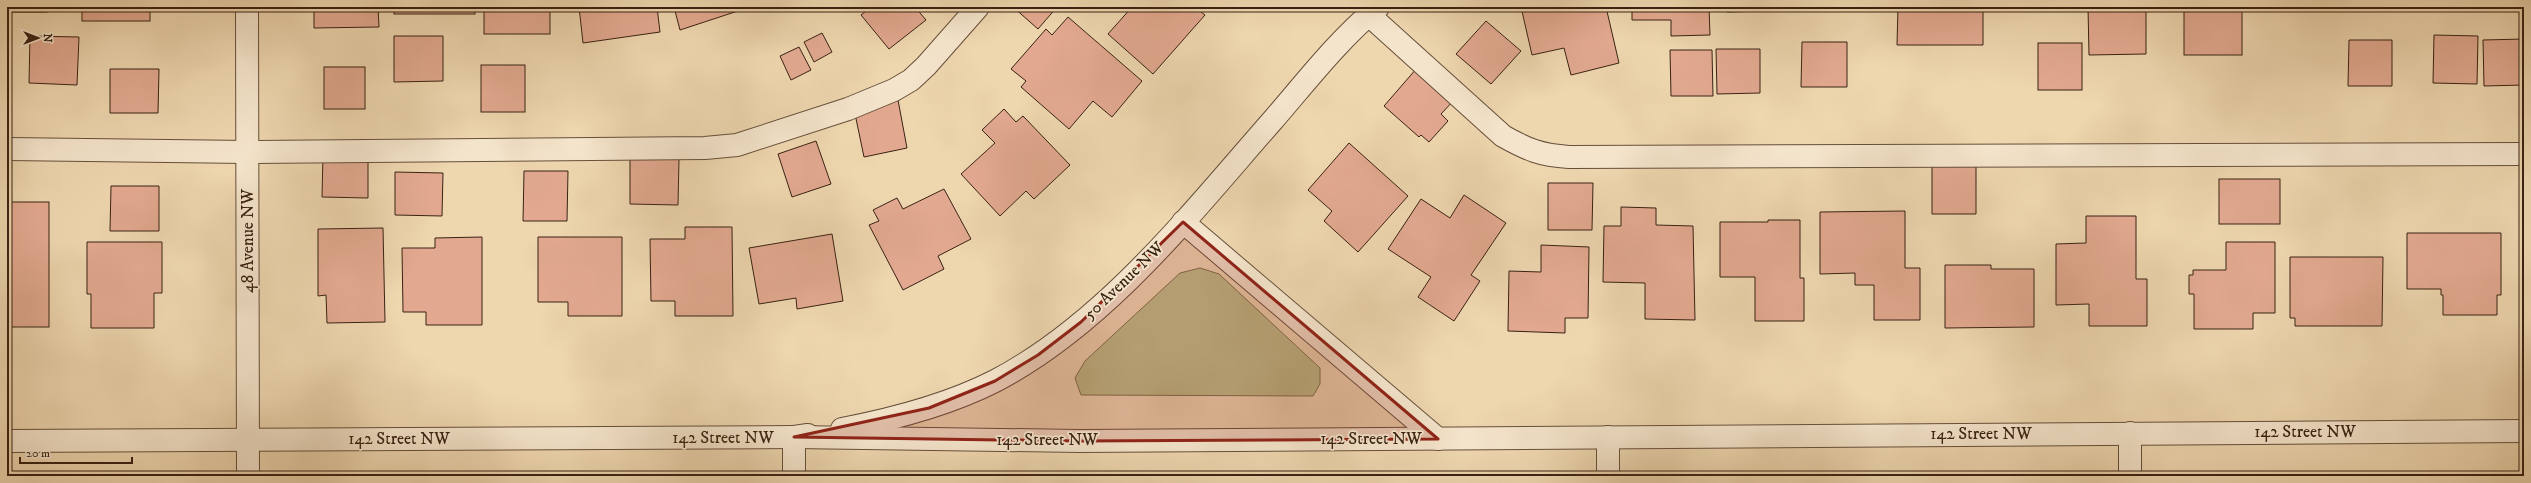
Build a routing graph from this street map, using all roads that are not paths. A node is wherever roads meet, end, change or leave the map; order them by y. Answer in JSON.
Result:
{"nodes":[{"id":1,"x":247,"y":7,"type":"edge"},
{"id":2,"x":978,"y":7,"type":"edge"},
{"id":3,"x":1373,"y":11,"type":"edge"},
{"id":4,"x":7,"y":149,"type":"edge"},
{"id":5,"x":248,"y":152,"type":"junction"},
{"id":6,"x":2524,"y":154,"type":"edge"},
{"id":7,"x":1184,"y":222,"type":"junction"},
{"id":8,"x":2524,"y":431,"type":"edge"},
{"id":9,"x":2130,"y":433,"type":"junction"},
{"id":10,"x":794,"y":437,"type":"junction"},
{"id":11,"x":1608,"y":437,"type":"junction"},
{"id":12,"x":248,"y":439,"type":"junction"},
{"id":13,"x":1438,"y":439,"type":"junction"},
{"id":14,"x":7,"y":441,"type":"edge"},
{"id":15,"x":248,"y":476,"type":"edge"},
{"id":16,"x":794,"y":476,"type":"edge"},
{"id":17,"x":1608,"y":476,"type":"edge"},
{"id":18,"x":2130,"y":476,"type":"edge"}],
"edges":[{"from":1,"to":5,"type":"street","name":"48 Avenue NW"},
{"from":2,"to":5,"type":"street"},
{"from":3,"to":6,"type":"street"},
{"from":3,"to":7,"type":"street","name":"50 Avenue NW"},
{"from":4,"to":5,"type":"street"},
{"from":5,"to":12,"type":"street","name":"48 Avenue NW"},
{"from":7,"to":10,"type":"street","name":"50 Avenue NW"},
{"from":7,"to":13,"type":"street","name":"142 Street NW"},
{"from":8,"to":9,"type":"street","name":"142 Street NW"},
{"from":9,"to":11,"type":"street","name":"142 Street NW"},
{"from":9,"to":18,"type":"street"},
{"from":10,"to":12,"type":"street","name":"142 Street NW"},
{"from":10,"to":13,"type":"street","name":"142 Street NW"},
{"from":10,"to":16,"type":"street"},
{"from":11,"to":13,"type":"street","name":"142 Street NW"},
{"from":11,"to":17,"type":"street"},
{"from":12,"to":14,"type":"street","name":"142 Street NW"},
{"from":12,"to":15,"type":"street","name":"48 Avenue NW"}]}
